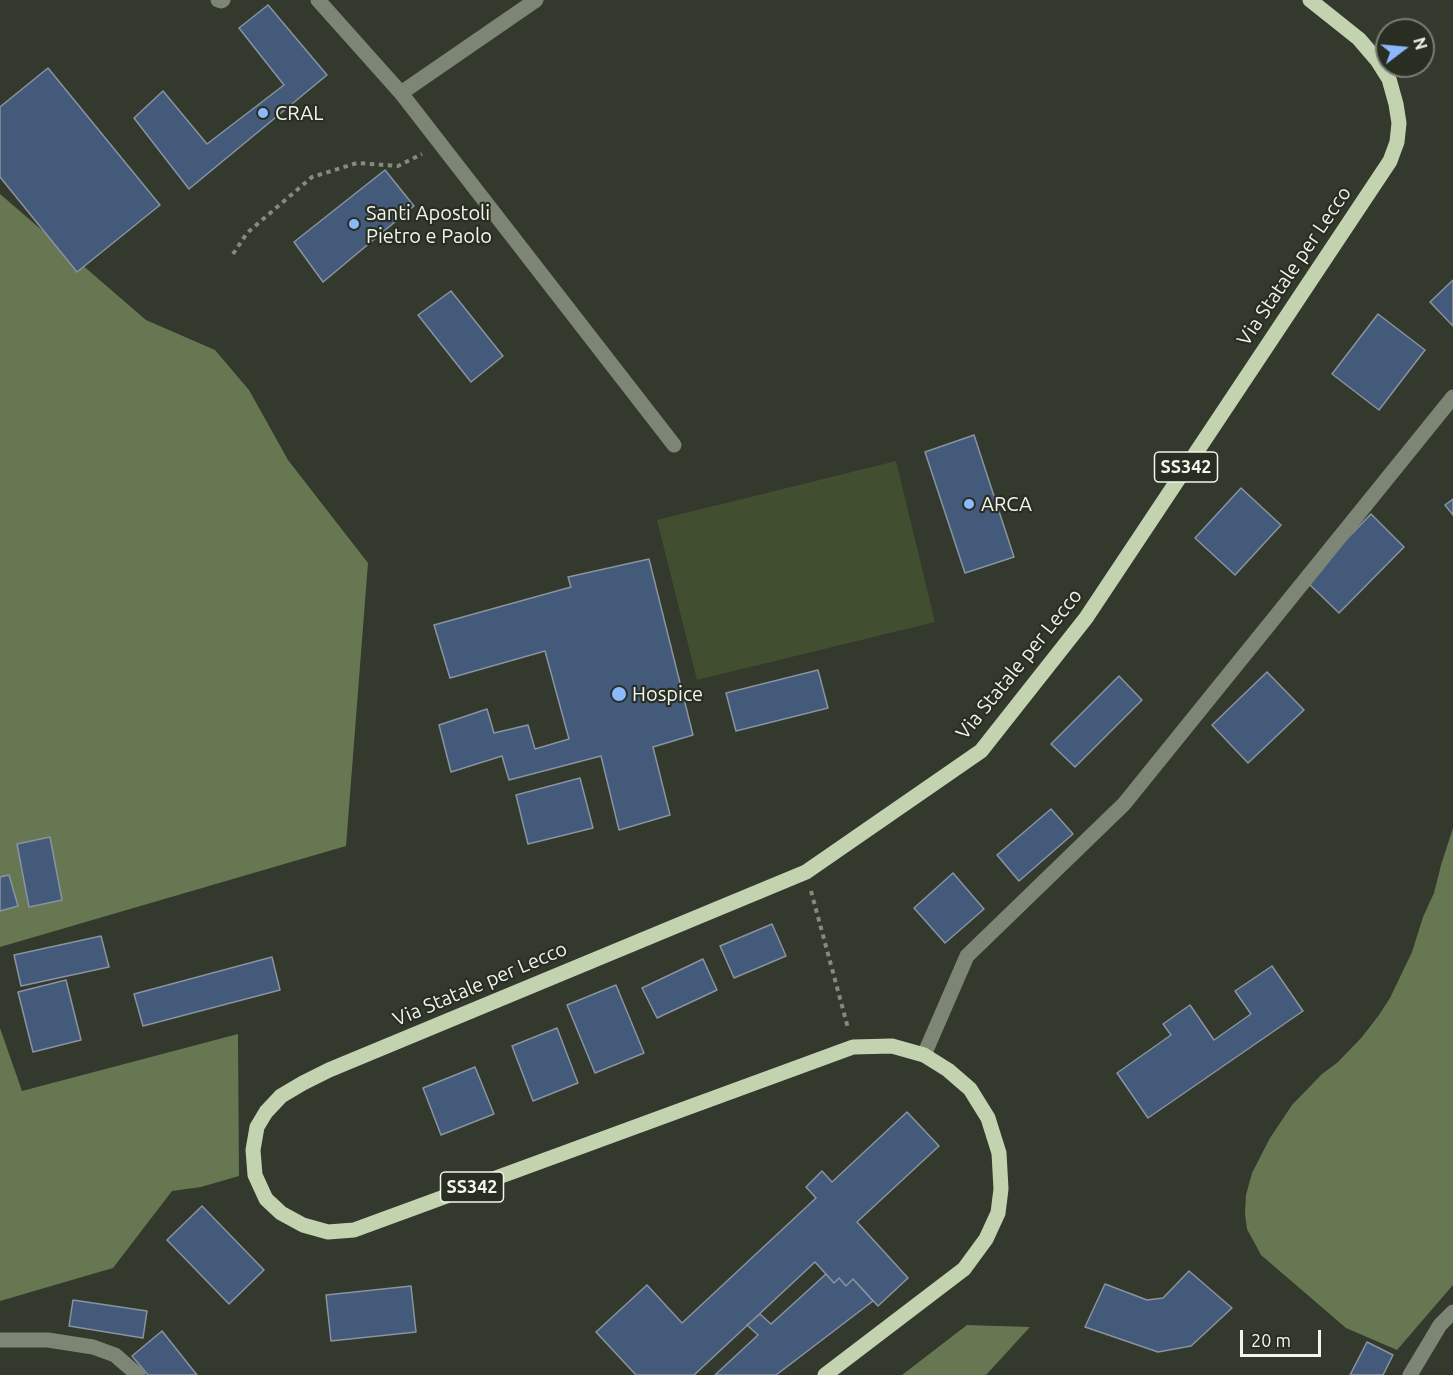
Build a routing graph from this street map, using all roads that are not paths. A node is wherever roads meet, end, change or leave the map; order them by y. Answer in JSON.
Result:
{"nodes":[{"id":1,"x":318,"y":0,"type":"edge"},
{"id":2,"x":537,"y":0,"type":"edge"},
{"id":3,"x":1310,"y":0,"type":"edge"},
{"id":4,"x":401,"y":93,"type":"junction"},
{"id":5,"x":1453,"y":397,"type":"edge"},
{"id":6,"x":674,"y":445,"type":"dead end"},
{"id":7,"x":924,"y":1055,"type":"junction"},
{"id":8,"x":1453,"y":1312,"type":"edge"},
{"id":9,"x":0,"y":1340,"type":"edge"},
{"id":10,"x":138,"y":1375,"type":"edge"},
{"id":11,"x":825,"y":1375,"type":"edge"},
{"id":12,"x":1410,"y":1375,"type":"edge"}],
"edges":[{"from":1,"to":4,"type":"street"},
{"from":2,"to":4,"type":"street"},
{"from":3,"to":7,"type":"main road","name":"Via Statale per Lecco","number":"SS342"},
{"from":4,"to":6,"type":"street"},
{"from":5,"to":7,"type":"street"},
{"from":7,"to":11,"type":"main road","name":"Via Statale per Lecco","number":"SS342"},
{"from":8,"to":12,"type":"street"},
{"from":9,"to":10,"type":"street"}]}
